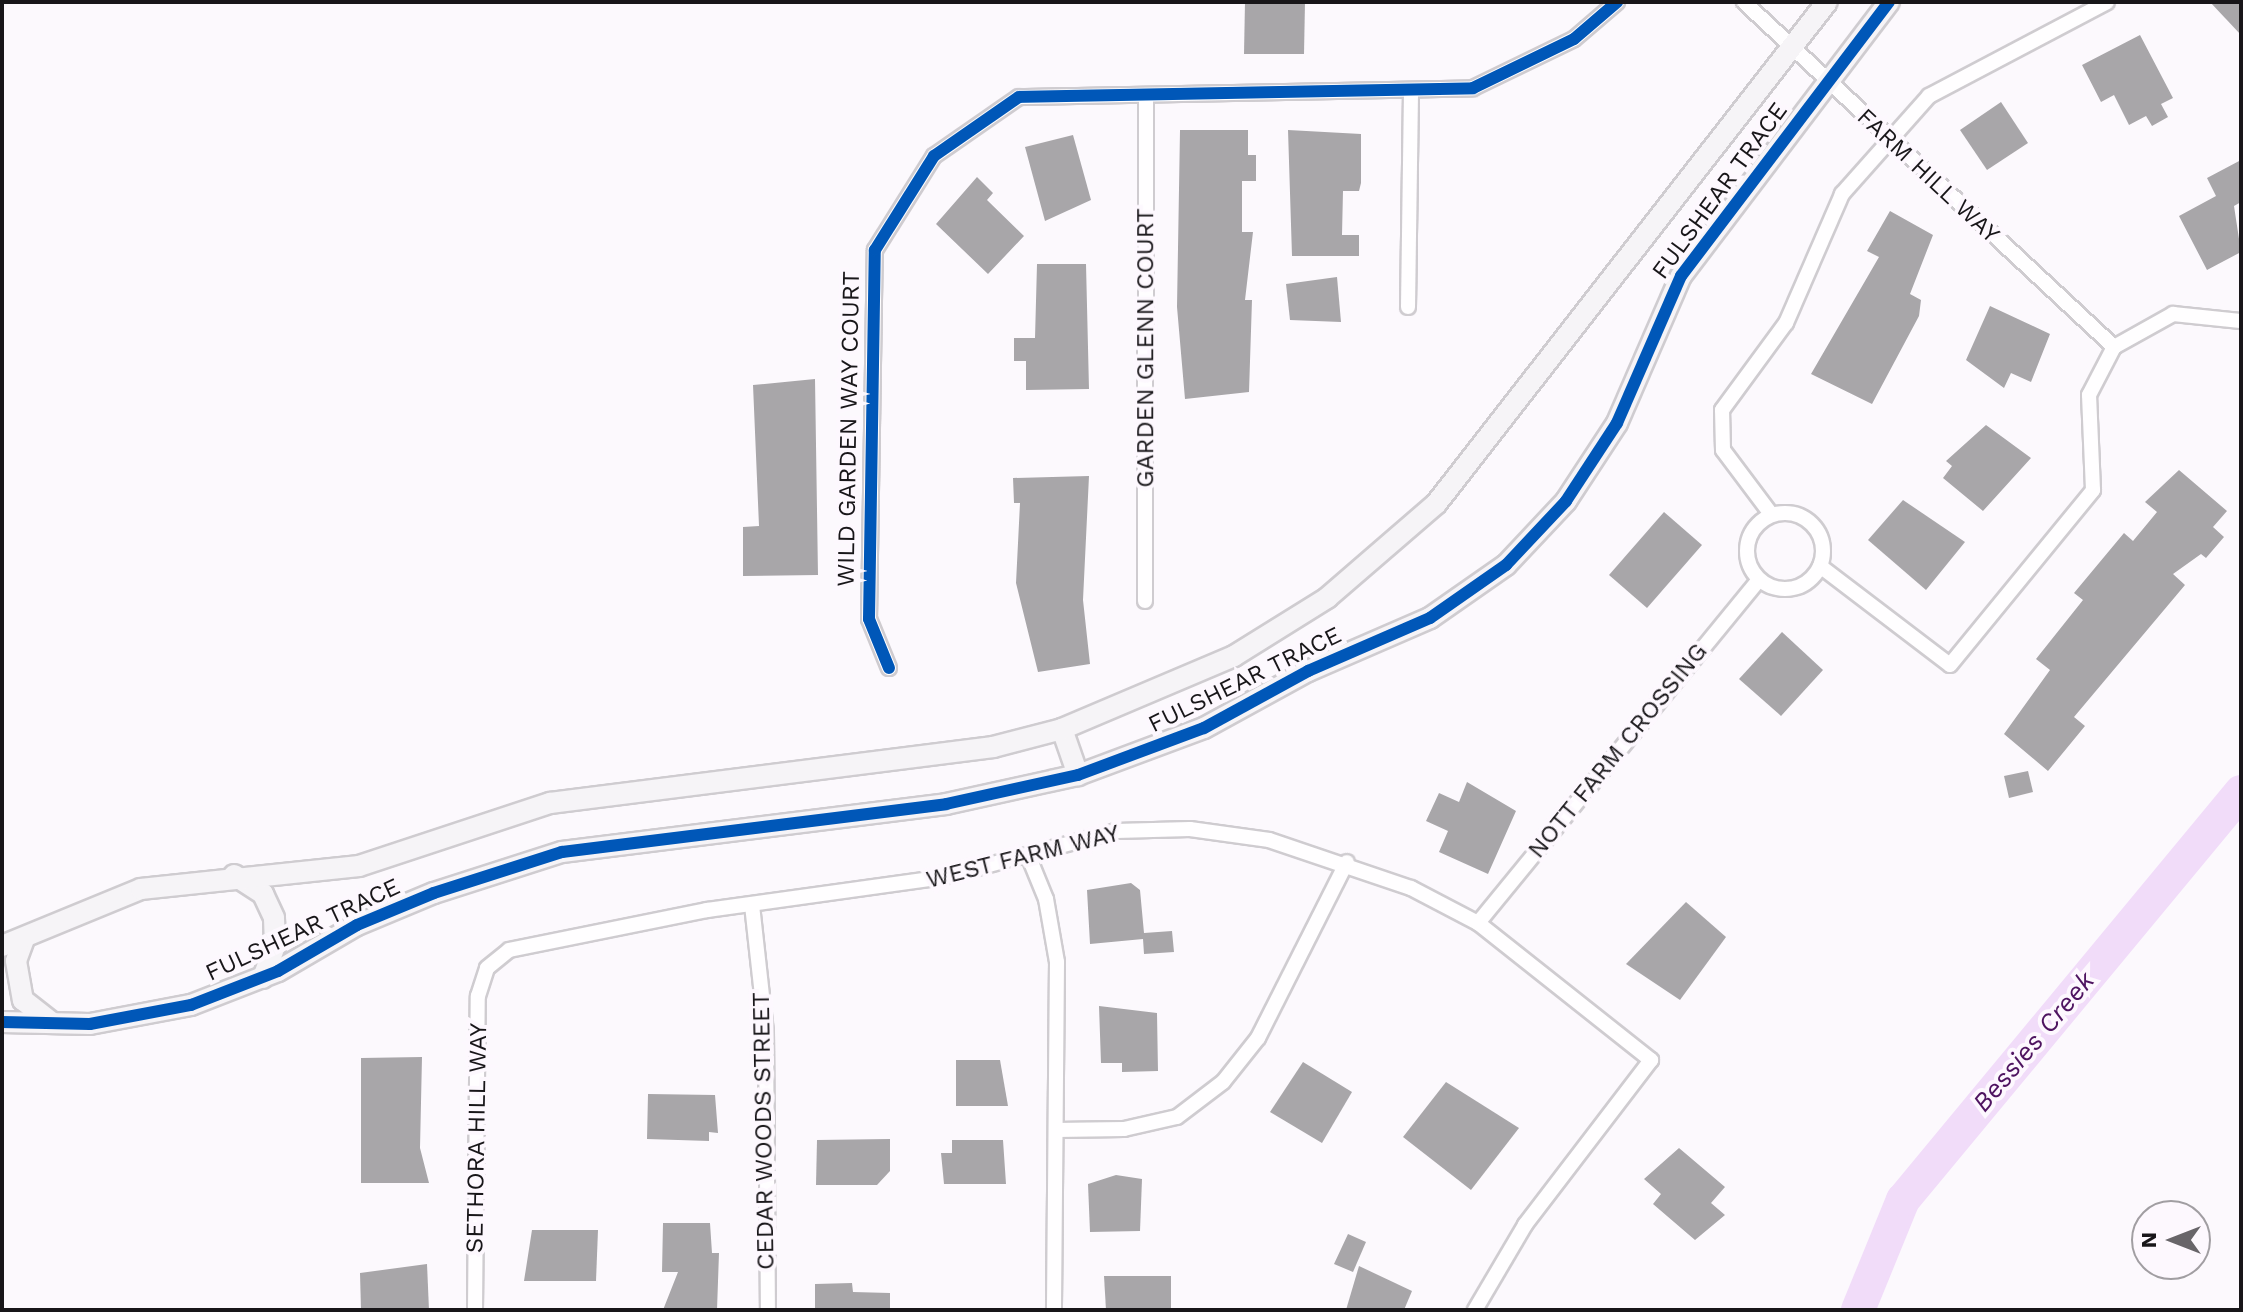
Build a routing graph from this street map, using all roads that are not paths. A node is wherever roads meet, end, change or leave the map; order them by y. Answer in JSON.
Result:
{"nodes":[{"id":1,"x":1617,"y":2,"type":"edge"},
{"id":2,"x":1744,"y":2,"type":"edge"},
{"id":3,"x":1827,"y":2,"type":"edge"},
{"id":4,"x":1889,"y":2,"type":"edge"},
{"id":5,"x":2107,"y":2,"type":"edge"},
{"id":6,"x":1790,"y":50,"type":"junction"},
{"id":7,"x":1826,"y":82,"type":"junction"},
{"id":8,"x":1411,"y":92,"type":"junction"},
{"id":9,"x":1146,"y":96,"type":"junction"},
{"id":10,"x":1887,"y":137,"type":"junction"},
{"id":11,"x":1408,"y":307,"type":"dead end"},
{"id":12,"x":2241,"y":321,"type":"edge"},
{"id":13,"x":2114,"y":347,"type":"junction"},
{"id":14,"x":1771,"y":514,"type":"junction"},
{"id":15,"x":1820,"y":566,"type":"junction"},
{"id":16,"x":1759,"y":580,"type":"junction"},
{"id":17,"x":1145,"y":601,"type":"dead end"},
{"id":18,"x":889,"y":668,"type":"dead end"},
{"id":19,"x":1062,"y":729,"type":"junction"},
{"id":20,"x":1078,"y":775,"type":"junction"},
{"id":21,"x":1028,"y":855,"type":"junction"},
{"id":22,"x":1347,"y":862,"type":"junction"},
{"id":23,"x":234,"y":875,"type":"junction"},
{"id":24,"x":752,"y":905,"type":"junction"},
{"id":25,"x":1478,"y":923,"type":"junction"},
{"id":26,"x":24,"y":939,"type":"junction"},
{"id":27,"x":2,"y":946,"type":"edge"},
{"id":28,"x":487,"y":968,"type":"joint"},
{"id":29,"x":263,"y":978,"type":"junction"},
{"id":30,"x":2,"y":1022,"type":"edge"},
{"id":31,"x":55,"y":1024,"type":"junction"},
{"id":32,"x":1056,"y":1130,"type":"junction"},
{"id":33,"x":475,"y":1310,"type":"edge"},
{"id":34,"x":768,"y":1310,"type":"edge"},
{"id":35,"x":1054,"y":1310,"type":"edge"},
{"id":36,"x":1475,"y":1310,"type":"edge"}],
"edges":[{"from":1,"to":8,"type":"street","name":"WILD GARDEN WAY COURT"},
{"from":2,"to":6,"type":"street","name":"FARM HILL WAY"},
{"from":3,"to":6,"type":"street","name":"FULSHEAR TRACE"},
{"from":4,"to":7,"type":"street","name":"FULSHEAR TRACE"},
{"from":5,"to":10,"type":"street"},
{"from":6,"to":7,"type":"street","name":"FARM HILL WAY"},
{"from":6,"to":19,"type":"street","name":"FULSHEAR TRACE"},
{"from":7,"to":10,"type":"street","name":"FARM HILL WAY"},
{"from":7,"to":20,"type":"street","name":"FULSHEAR TRACE"},
{"from":8,"to":9,"type":"street","name":"WILD GARDEN WAY COURT"},
{"from":8,"to":11,"type":"street"},
{"from":9,"to":17,"type":"street","name":"GARDEN GLENN COURT"},
{"from":9,"to":18,"type":"street","name":"WILD GARDEN WAY COURT"},
{"from":10,"to":13,"type":"street","name":"FARM HILL WAY"},
{"from":10,"to":14,"type":"street"},
{"from":12,"to":13,"type":"street"},
{"from":13,"to":15,"type":"street"},
{"from":14,"to":15,"type":"street"},
{"from":14,"to":16,"type":"street"},
{"from":15,"to":16,"type":"street"},
{"from":16,"to":25,"type":"street","name":"NOTT FARM CROSSING"},
{"from":19,"to":20,"type":"street"},
{"from":19,"to":23,"type":"street","name":"FULSHEAR TRACE"},
{"from":20,"to":29,"type":"street","name":"FULSHEAR TRACE"},
{"from":21,"to":22,"type":"street","name":"WEST FARM WAY"},
{"from":21,"to":24,"type":"street","name":"WEST FARM WAY"},
{"from":21,"to":32,"type":"street"},
{"from":22,"to":25,"type":"street","name":"WEST FARM WAY"},
{"from":22,"to":32,"type":"street"},
{"from":23,"to":26,"type":"street","name":"FULSHEAR TRACE"},
{"from":23,"to":29,"type":"street"},
{"from":24,"to":28,"type":"street","name":"WEST FARM WAY"},
{"from":24,"to":34,"type":"street","name":"CEDAR WOODS STREET"},
{"from":25,"to":36,"type":"street","name":"WEST FARM WAY"},
{"from":26,"to":27,"type":"street","name":"FULSHEAR TRACE"},
{"from":26,"to":31,"type":"street"},
{"from":28,"to":33,"type":"street","name":"SETHORA HILL WAY"},
{"from":29,"to":31,"type":"street","name":"FULSHEAR TRACE"},
{"from":30,"to":31,"type":"street","name":"FULSHEAR TRACE"},
{"from":32,"to":35,"type":"street"}]}
